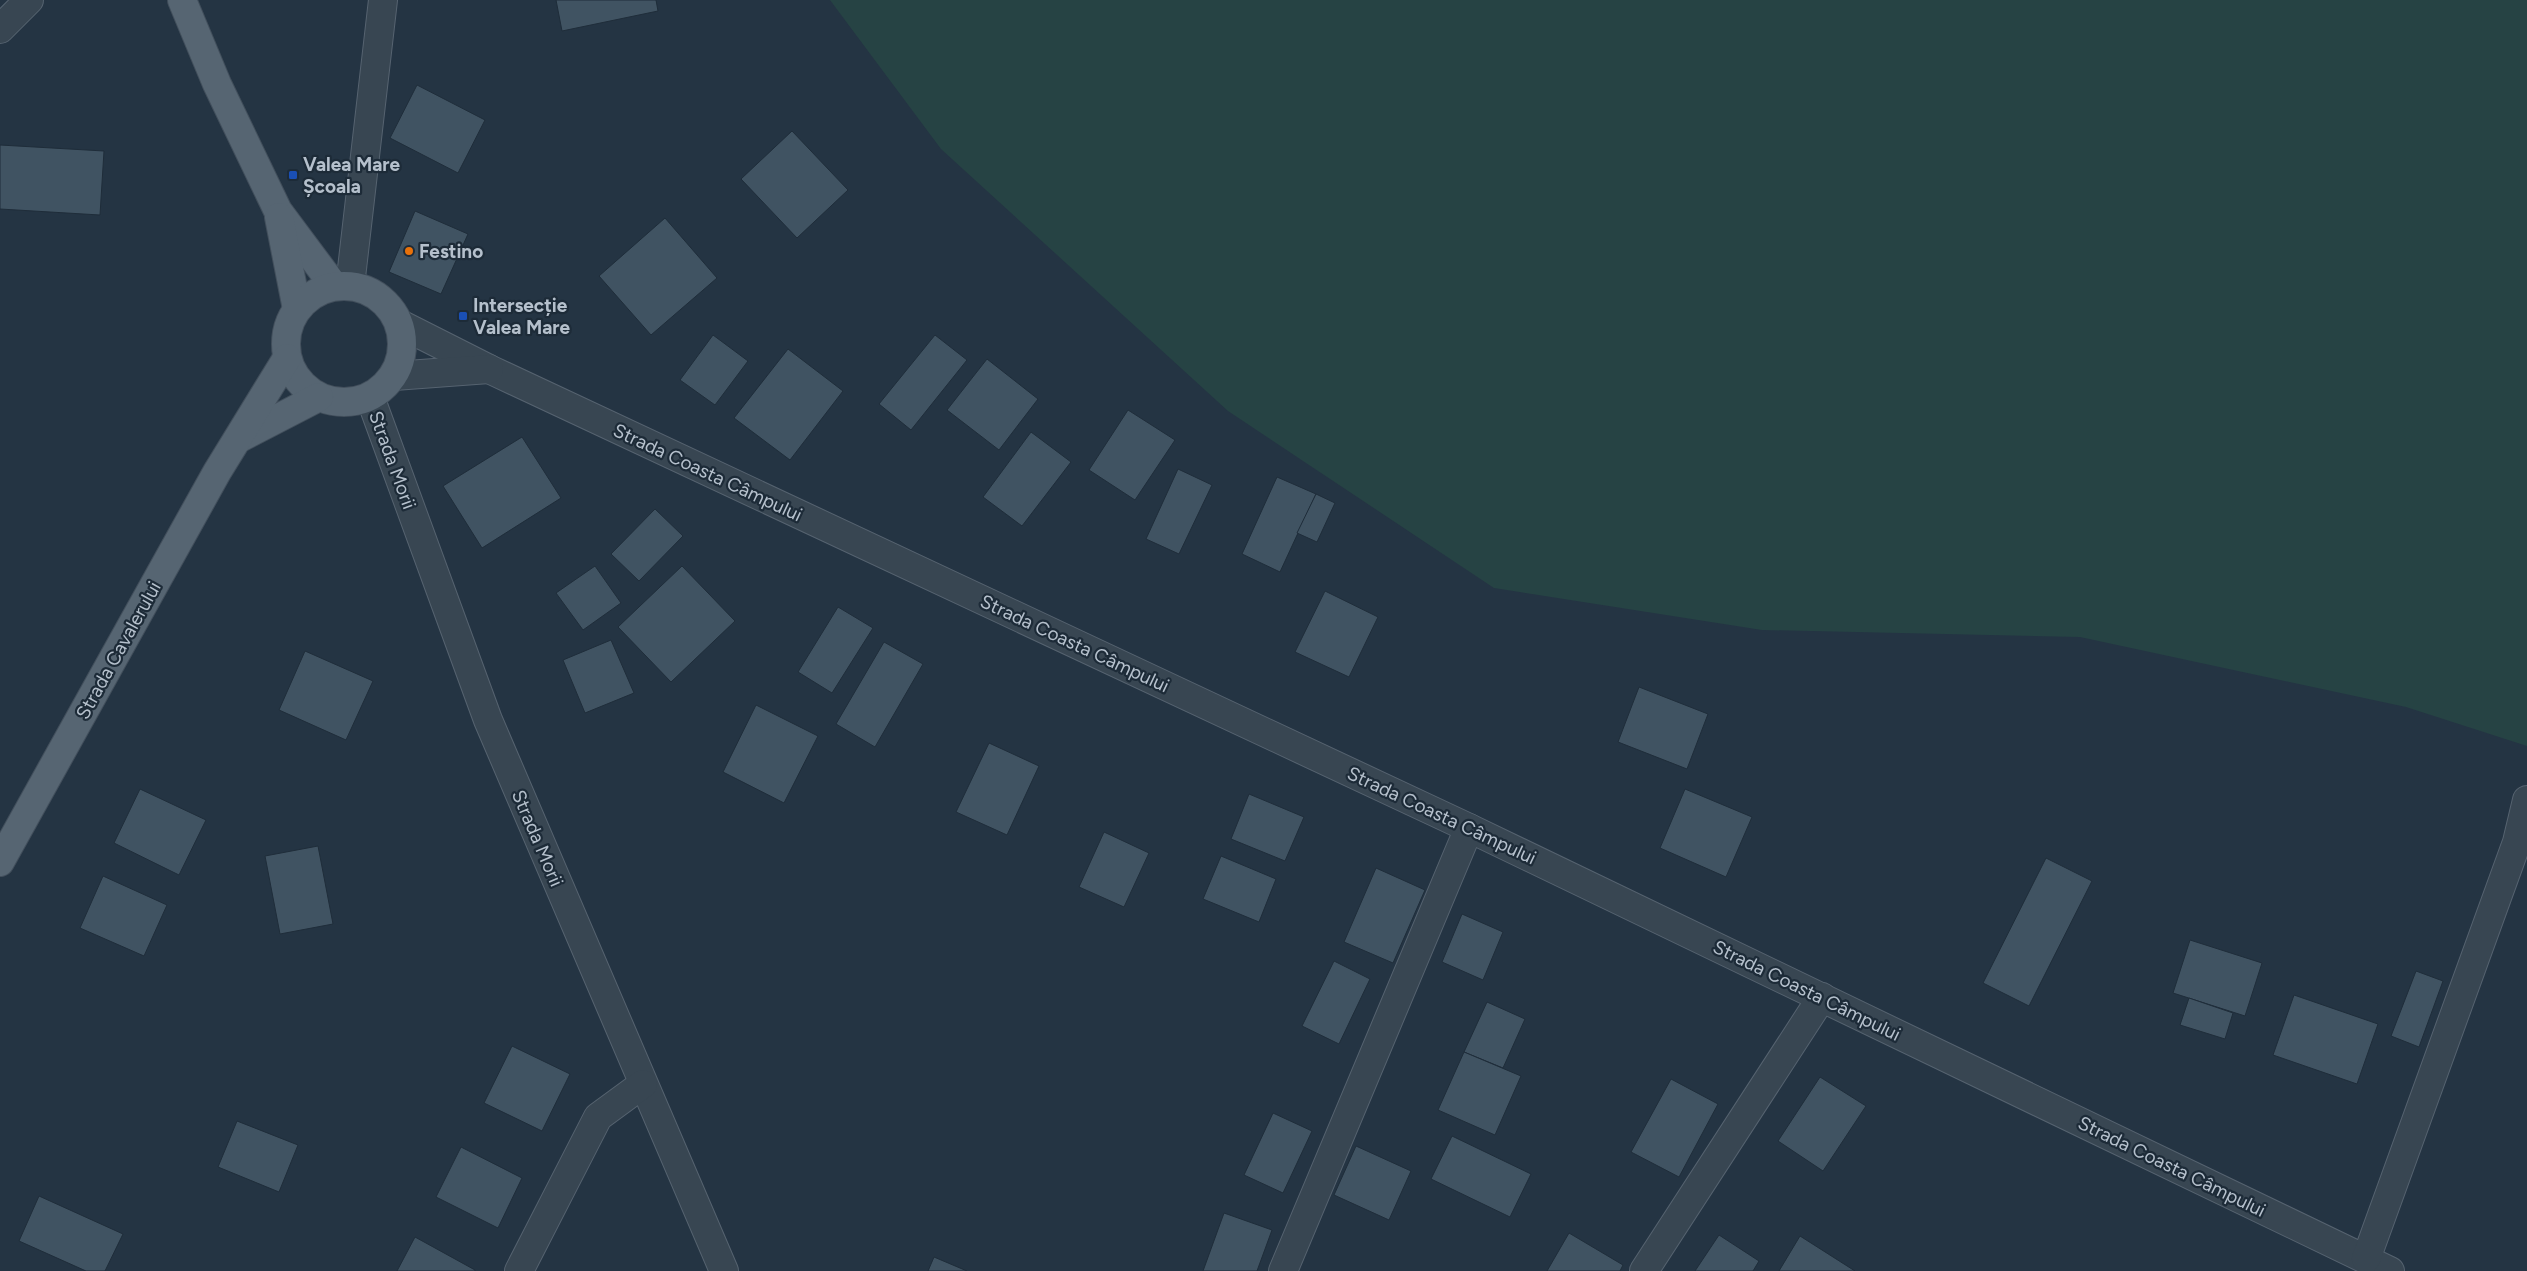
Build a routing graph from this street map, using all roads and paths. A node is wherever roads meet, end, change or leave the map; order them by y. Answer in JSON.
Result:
{"nodes":[{"id":1,"x":29,"y":0,"type":"edge"},
{"id":2,"x":182,"y":0,"type":"edge"},
{"id":3,"x":383,"y":0,"type":"edge"},
{"id":4,"x":0,"y":29,"type":"edge"},
{"id":5,"x":278,"y":211,"type":"junction"},
{"id":6,"x":342,"y":286,"type":"junction"},
{"id":7,"x":297,"y":309,"type":"junction"},
{"id":8,"x":400,"y":324,"type":"junction"},
{"id":9,"x":287,"y":358,"type":"junction"},
{"id":10,"x":489,"y":369,"type":"junction"},
{"id":11,"x":394,"y":376,"type":"junction"},
{"id":12,"x":319,"y":397,"type":"junction"},
{"id":13,"x":370,"y":397,"type":"junction"},
{"id":14,"x":238,"y":439,"type":"junction"},
{"id":15,"x":2527,"y":800,"type":"edge"},
{"id":16,"x":1470,"y":828,"type":"junction"},
{"id":17,"x":0,"y":862,"type":"edge"},
{"id":18,"x":1822,"y":997,"type":"junction"},
{"id":19,"x":643,"y":1084,"type":"junction"},
{"id":20,"x":2366,"y":1259,"type":"junction"},
{"id":21,"x":519,"y":1271,"type":"edge"},
{"id":22,"x":724,"y":1271,"type":"edge"},
{"id":23,"x":1283,"y":1271,"type":"edge"},
{"id":24,"x":1644,"y":1271,"type":"edge"},
{"id":25,"x":2390,"y":1271,"type":"edge"}],
"edges":[{"from":1,"to":4,"type":"street"},
{"from":2,"to":5,"type":"main road"},
{"from":3,"to":6,"type":"street"},
{"from":5,"to":6,"type":"main road"},
{"from":5,"to":7,"type":"main road"},
{"from":6,"to":7,"type":"main road"},
{"from":6,"to":8,"type":"main road"},
{"from":7,"to":9,"type":"main road"},
{"from":8,"to":10,"type":"street","name":"Strada Coasta Câmpului"},
{"from":8,"to":11,"type":"main road"},
{"from":9,"to":12,"type":"main road"},
{"from":9,"to":14,"type":"main road","name":"Strada Cavalerului"},
{"from":10,"to":11,"type":"street","name":"Strada Coasta Câmpului"},
{"from":10,"to":16,"type":"street","name":"Strada Coasta Câmpului"},
{"from":11,"to":13,"type":"main road"},
{"from":12,"to":13,"type":"main road"},
{"from":12,"to":14,"type":"main road"},
{"from":13,"to":19,"type":"street","name":"Strada Morii"},
{"from":14,"to":17,"type":"main road","name":"Strada Cavalerului"},
{"from":15,"to":20,"type":"street"},
{"from":16,"to":18,"type":"street","name":"Strada Coasta Câmpului"},
{"from":16,"to":23,"type":"street"},
{"from":18,"to":20,"type":"street","name":"Strada Coasta Câmpului"},
{"from":18,"to":24,"type":"street"},
{"from":19,"to":21,"type":"street"},
{"from":19,"to":22,"type":"street","name":"Strada Morii"},
{"from":20,"to":25,"type":"street","name":"Strada Coasta Câmpului"}]}
